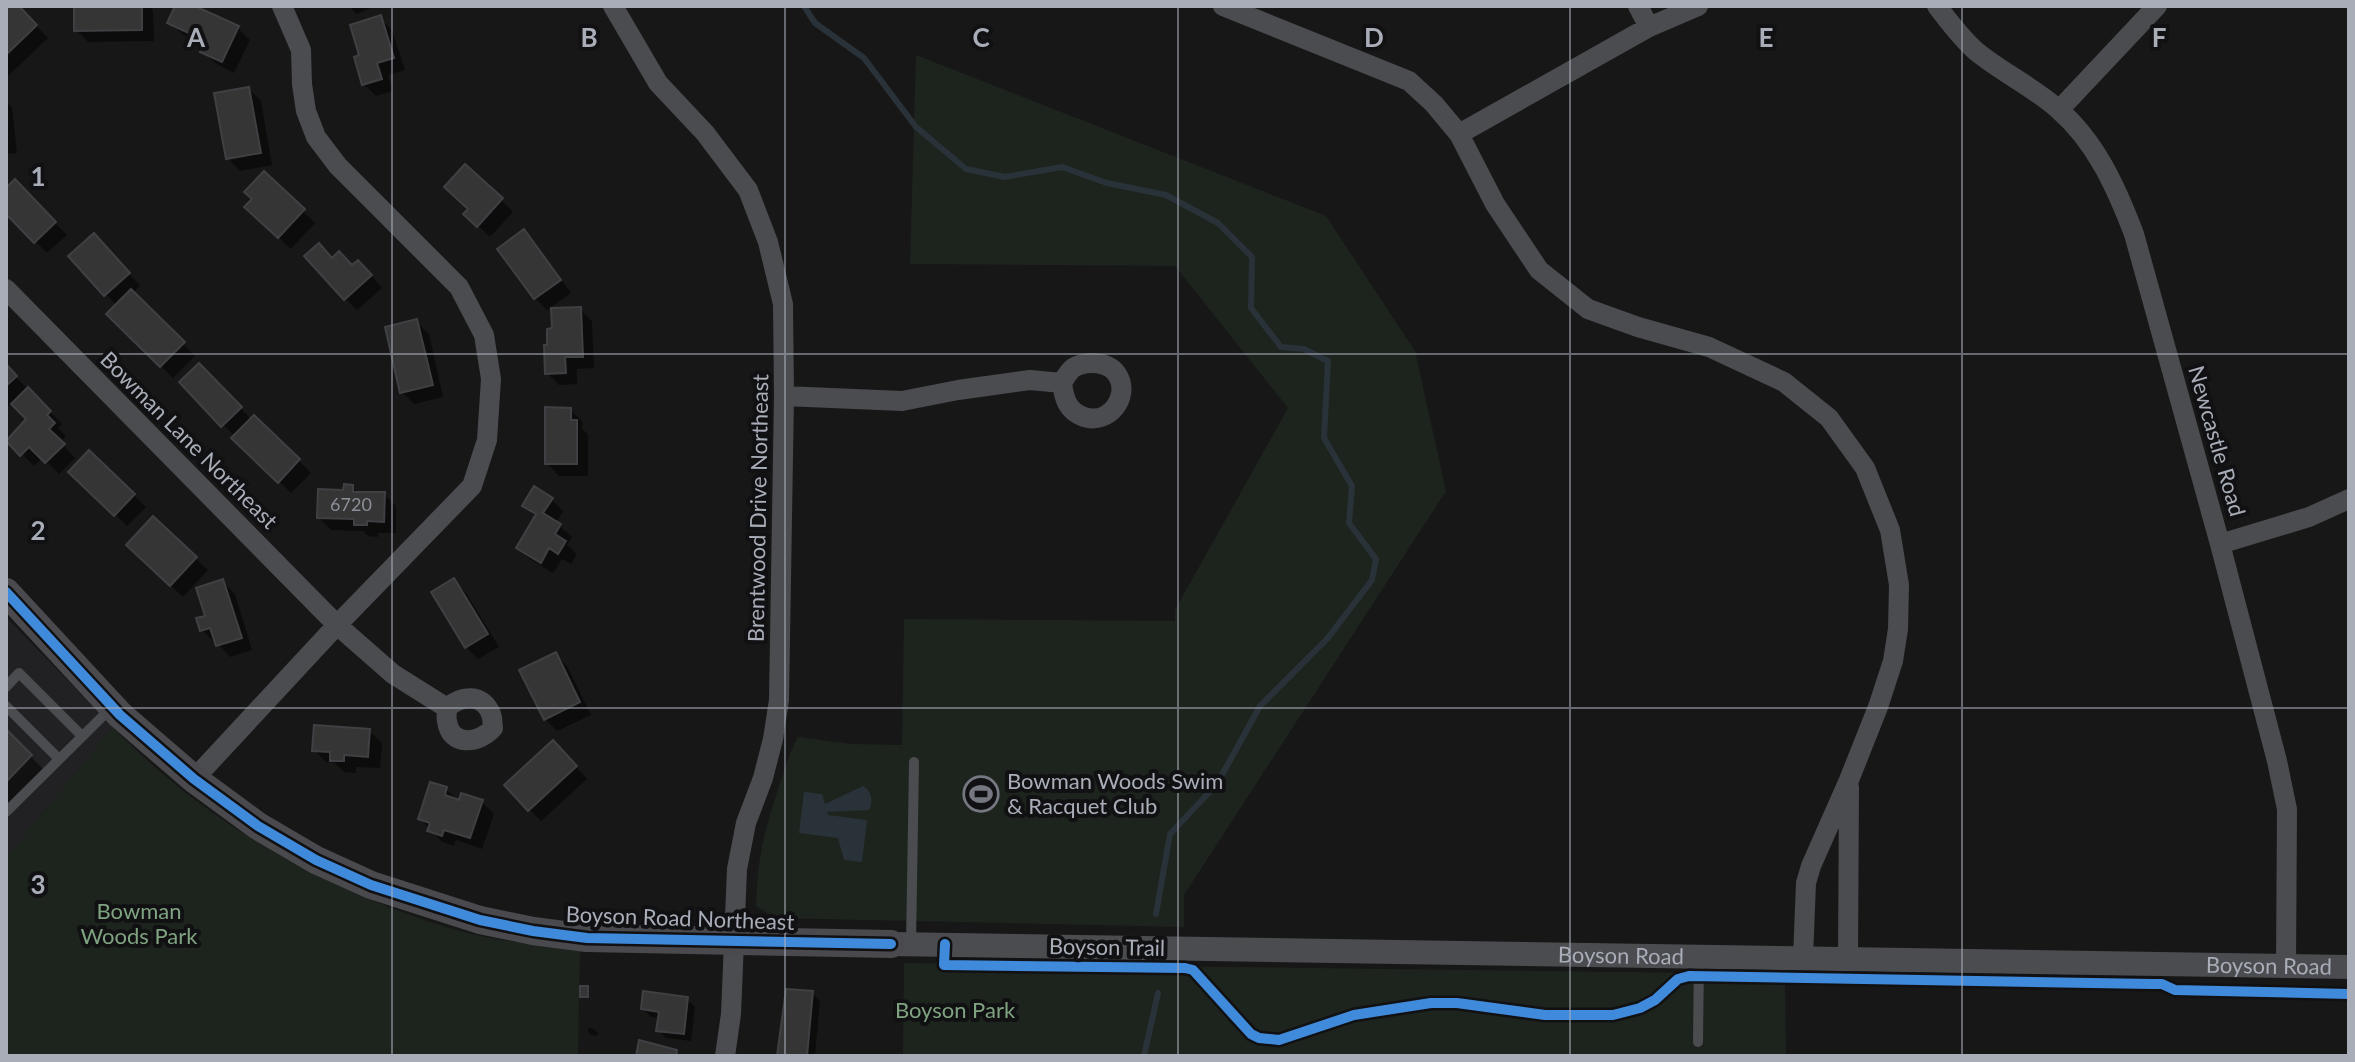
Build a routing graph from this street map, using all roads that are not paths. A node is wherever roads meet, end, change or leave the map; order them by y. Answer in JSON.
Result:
{"nodes":[{"id":1,"x":282,"y":6,"type":"edge"},
{"id":2,"x":613,"y":6,"type":"edge"},
{"id":3,"x":1223,"y":6,"type":"edge"},
{"id":4,"x":1638,"y":6,"type":"edge"},
{"id":5,"x":1698,"y":6,"type":"edge"},
{"id":6,"x":1937,"y":6,"type":"edge"},
{"id":7,"x":2157,"y":6,"type":"edge"},
{"id":8,"x":1649,"y":27,"type":"junction"},
{"id":9,"x":2059,"y":110,"type":"junction"},
{"id":10,"x":1459,"y":134,"type":"junction"},
{"id":11,"x":6,"y":289,"type":"edge"},
{"id":12,"x":1062,"y":383,"type":"dead end"},
{"id":13,"x":784,"y":396,"type":"junction"},
{"id":14,"x":2349,"y":499,"type":"edge"},
{"id":15,"x":2220,"y":544,"type":"junction"},
{"id":16,"x":6,"y":592,"type":"edge"},
{"id":17,"x":337,"y":625,"type":"junction"},
{"id":18,"x":6,"y":687,"type":"edge"},
{"id":19,"x":6,"y":706,"type":"edge"},
{"id":20,"x":112,"y":706,"type":"junction"},
{"id":21,"x":447,"y":708,"type":"dead end"},
{"id":22,"x":82,"y":736,"type":"junction"},
{"id":23,"x":59,"y":759,"type":"junction"},
{"id":24,"x":914,"y":762,"type":"dead end"},
{"id":25,"x":194,"y":779,"type":"junction"},
{"id":26,"x":1849,"y":780,"type":"junction"},
{"id":27,"x":6,"y":812,"type":"edge"},
{"id":28,"x":734,"y":940,"type":"junction"},
{"id":29,"x":901,"y":944,"type":"junction"},
{"id":30,"x":1699,"y":956,"type":"junction"},
{"id":31,"x":1803,"y":958,"type":"junction"},
{"id":32,"x":1848,"y":959,"type":"junction"},
{"id":33,"x":2286,"y":966,"type":"junction"},
{"id":34,"x":2349,"y":967,"type":"edge"},
{"id":35,"x":1698,"y":1042,"type":"dead end"},
{"id":36,"x":725,"y":1056,"type":"edge"}],
"edges":[{"from":1,"to":17,"type":"street"},
{"from":2,"to":13,"type":"street","name":"Brentwood Drive Northeast"},
{"from":3,"to":10,"type":"street"},
{"from":4,"to":8,"type":"street"},
{"from":5,"to":8,"type":"street"},
{"from":6,"to":9,"type":"street","name":"Newcastle Road"},
{"from":7,"to":9,"type":"street"},
{"from":8,"to":10,"type":"street"},
{"from":9,"to":15,"type":"street","name":"Newcastle Road"},
{"from":10,"to":26,"type":"street"},
{"from":11,"to":17,"type":"street","name":"Bowman Lane Northeast"},
{"from":12,"to":13,"type":"street"},
{"from":13,"to":28,"type":"street","name":"Brentwood Drive Northeast"},
{"from":14,"to":15,"type":"street"},
{"from":15,"to":33,"type":"street","name":"Newcastle Road"},
{"from":16,"to":20,"type":"main road","name":"Boyson Road Northeast"},
{"from":17,"to":21,"type":"street","name":"Bowman Lane Northeast"},
{"from":17,"to":25,"type":"street"},
{"from":18,"to":22,"type":"lane"},
{"from":19,"to":23,"type":"lane"},
{"from":20,"to":22,"type":"lane"},
{"from":20,"to":25,"type":"main road","name":"Boyson Road Northeast"},
{"from":22,"to":23,"type":"lane"},
{"from":23,"to":27,"type":"lane"},
{"from":24,"to":29,"type":"lane"},
{"from":25,"to":28,"type":"main road","name":"Boyson Road Northeast"},
{"from":26,"to":31,"type":"street"},
{"from":26,"to":32,"type":"street"},
{"from":28,"to":29,"type":"main road","name":"Boyson Road Northeast"},
{"from":28,"to":36,"type":"street","name":"Brentwood Drive Northeast"},
{"from":29,"to":30,"type":"street","name":"Boyson Road"},
{"from":30,"to":31,"type":"street","name":"Boyson Road"},
{"from":30,"to":35,"type":"lane"},
{"from":31,"to":32,"type":"street","name":"Boyson Road"},
{"from":32,"to":33,"type":"street","name":"Boyson Road"},
{"from":33,"to":34,"type":"street","name":"Boyson Road"}]}
